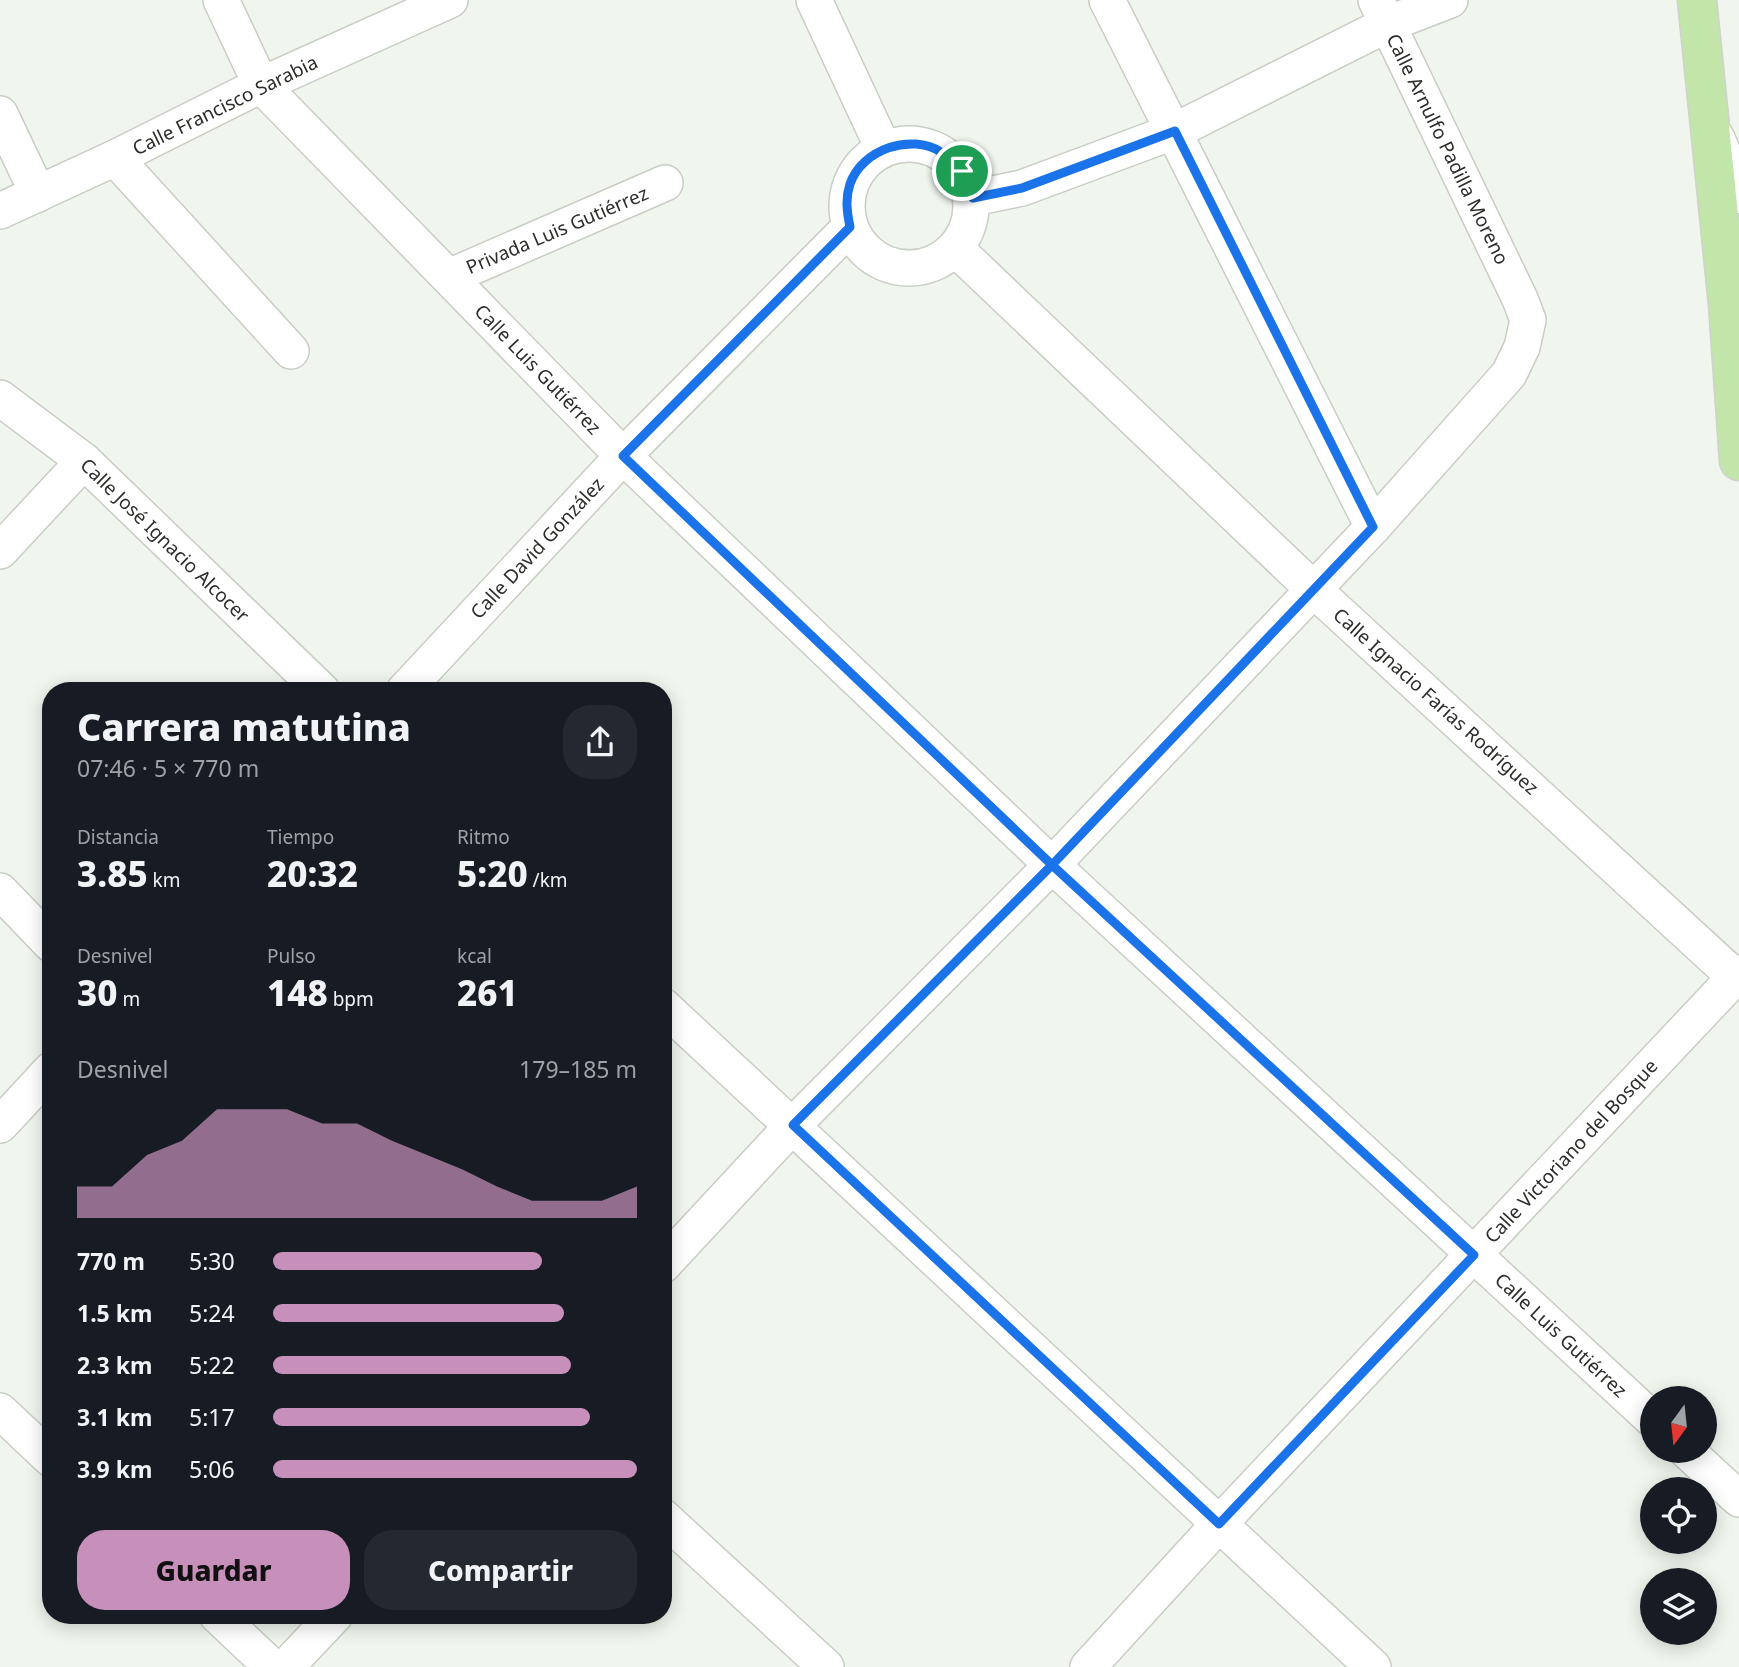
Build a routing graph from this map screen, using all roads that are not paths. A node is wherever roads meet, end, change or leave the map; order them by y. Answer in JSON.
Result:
{"nodes":[{"id":1,"x":220,"y":0,"type":"edge"},
{"id":2,"x":450,"y":0,"type":"edge"},
{"id":3,"x":814,"y":0,"type":"edge"},
{"id":4,"x":1107,"y":0,"type":"edge"},
{"id":5,"x":1450,"y":0,"type":"edge"},
{"id":6,"x":1695,"y":4,"type":"edge"},
{"id":7,"x":1382,"y":12,"type":"edge"},
{"id":8,"x":261,"y":85,"type":"junction"},
{"id":9,"x":0,"y":114,"type":"edge"},
{"id":10,"x":1709,"y":125,"type":"junction"},
{"id":11,"x":1175,"y":131,"type":"junction"},
{"id":12,"x":883,"y":148,"type":"junction"},
{"id":13,"x":115,"y":158,"type":"junction"},
{"id":14,"x":666,"y":183,"type":"dead end"},
{"id":15,"x":38,"y":194,"type":"junction"},
{"id":16,"x":1739,"y":194,"type":"edge"},
{"id":17,"x":973,"y":198,"type":"junction"},
{"id":18,"x":0,"y":211,"type":"edge"},
{"id":19,"x":850,"y":227,"type":"junction"},
{"id":20,"x":956,"y":249,"type":"junction"},
{"id":21,"x":449,"y":277,"type":"junction"},
{"id":22,"x":1733,"y":300,"type":"edge"},
{"id":23,"x":291,"y":351,"type":"dead end"},
{"id":24,"x":0,"y":398,"type":"edge"},
{"id":25,"x":623,"y":456,"type":"junction"},
{"id":26,"x":84,"y":461,"type":"junction"},
{"id":27,"x":1739,"y":461,"type":"edge"},
{"id":28,"x":1373,"y":527,"type":"junction"},
{"id":29,"x":0,"y":551,"type":"edge"},
{"id":30,"x":1313,"y":589,"type":"junction"},
{"id":31,"x":313,"y":682,"type":"edge"},
{"id":32,"x":412,"y":682,"type":"edge"},
{"id":33,"x":1052,"y":865,"type":"junction"},
{"id":34,"x":0,"y":891,"type":"edge"},
{"id":35,"x":42,"y":935,"type":"edge"},
{"id":36,"x":1737,"y":975,"type":"edge"},
{"id":37,"x":672,"y":1014,"type":"edge"},
{"id":38,"x":42,"y":1080,"type":"edge"},
{"id":39,"x":0,"y":1125,"type":"edge"},
{"id":40,"x":793,"y":1125,"type":"junction"},
{"id":41,"x":672,"y":1255,"type":"edge"},
{"id":42,"x":1474,"y":1255,"type":"junction"},
{"id":43,"x":1640,"y":1408,"type":"edge"},
{"id":44,"x":0,"y":1411,"type":"edge"},
{"id":45,"x":42,"y":1451,"type":"edge"},
{"id":46,"x":1699,"y":1463,"type":"edge"},
{"id":47,"x":1739,"y":1499,"type":"edge"},
{"id":48,"x":1219,"y":1524,"type":"junction"},
{"id":49,"x":672,"y":1525,"type":"edge"},
{"id":50,"x":227,"y":1624,"type":"edge"},
{"id":51,"x":327,"y":1624,"type":"edge"},
{"id":52,"x":272,"y":1667,"type":"edge"},
{"id":53,"x":286,"y":1667,"type":"edge"},
{"id":54,"x":826,"y":1667,"type":"edge"},
{"id":55,"x":1088,"y":1667,"type":"edge"},
{"id":56,"x":1373,"y":1667,"type":"edge"}],
"edges":[{"from":1,"to":8,"type":"street","name":"Calle Luis Gutiérrez"},
{"from":2,"to":8,"type":"street","name":"Calle Francisco Sarabia"},
{"from":3,"to":12,"type":"street"},
{"from":4,"to":11,"type":"street"},
{"from":5,"to":7,"type":"street"},
{"from":6,"to":10,"type":"main road"},
{"from":7,"to":11,"type":"street"},
{"from":7,"to":28,"type":"street","name":"Calle Arnulfo Padilla Moreno"},
{"from":8,"to":13,"type":"street","name":"Calle Francisco Sarabia"},
{"from":8,"to":21,"type":"street","name":"Calle Luis Gutiérrez"},
{"from":9,"to":15,"type":"street"},
{"from":10,"to":16,"type":"street"},
{"from":10,"to":22,"type":"main road"},
{"from":11,"to":17,"type":"street"},
{"from":11,"to":28,"type":"street"},
{"from":12,"to":17,"type":"street"},
{"from":12,"to":19,"type":"street"},
{"from":13,"to":15,"type":"street","name":"Calle Francisco Sarabia"},
{"from":13,"to":23,"type":"street"},
{"from":14,"to":21,"type":"street","name":"Privada Luis Gutiérrez"},
{"from":15,"to":18,"type":"street","name":"Calle Francisco Sarabia"},
{"from":17,"to":20,"type":"street"},
{"from":19,"to":20,"type":"street"},
{"from":19,"to":25,"type":"street","name":"Calle David González"},
{"from":20,"to":30,"type":"street","name":"Calle Ignacio Farías Rodríguez"},
{"from":21,"to":25,"type":"street","name":"Calle Luis Gutiérrez"},
{"from":22,"to":27,"type":"main road"},
{"from":24,"to":26,"type":"street","name":"Calle José Ignacio Alcocer"},
{"from":25,"to":32,"type":"street","name":"Calle David González"},
{"from":25,"to":33,"type":"street","name":"Calle Luis Gutiérrez"},
{"from":26,"to":29,"type":"street"},
{"from":26,"to":31,"type":"street","name":"Calle José Ignacio Alcocer"},
{"from":28,"to":30,"type":"street","name":"Calle Arnulfo Padilla Moreno"},
{"from":30,"to":33,"type":"street","name":"Calle Arnulfo Padilla Moreno"},
{"from":30,"to":36,"type":"street","name":"Calle Ignacio Farías Rodríguez"},
{"from":33,"to":40,"type":"street","name":"Calle Arnulfo Padilla Moreno"},
{"from":33,"to":42,"type":"street","name":"Calle Luis Gutiérrez"},
{"from":34,"to":35,"type":"street"},
{"from":36,"to":42,"type":"street","name":"Calle Victoriano del Bosque"},
{"from":37,"to":40,"type":"street"},
{"from":38,"to":39,"type":"street"},
{"from":40,"to":41,"type":"street","name":"Calle Arnulfo Padilla Moreno"},
{"from":40,"to":48,"type":"street"},
{"from":42,"to":43,"type":"street","name":"Calle Luis Gutiérrez"},
{"from":42,"to":48,"type":"street","name":"Calle Victoriano del Bosque"},
{"from":44,"to":45,"type":"street"},
{"from":46,"to":47,"type":"street"},
{"from":48,"to":55,"type":"street","name":"Calle Victoriano del Bosque"},
{"from":48,"to":56,"type":"street"},
{"from":49,"to":54,"type":"street"},
{"from":50,"to":52,"type":"street"},
{"from":51,"to":53,"type":"street"}]}
